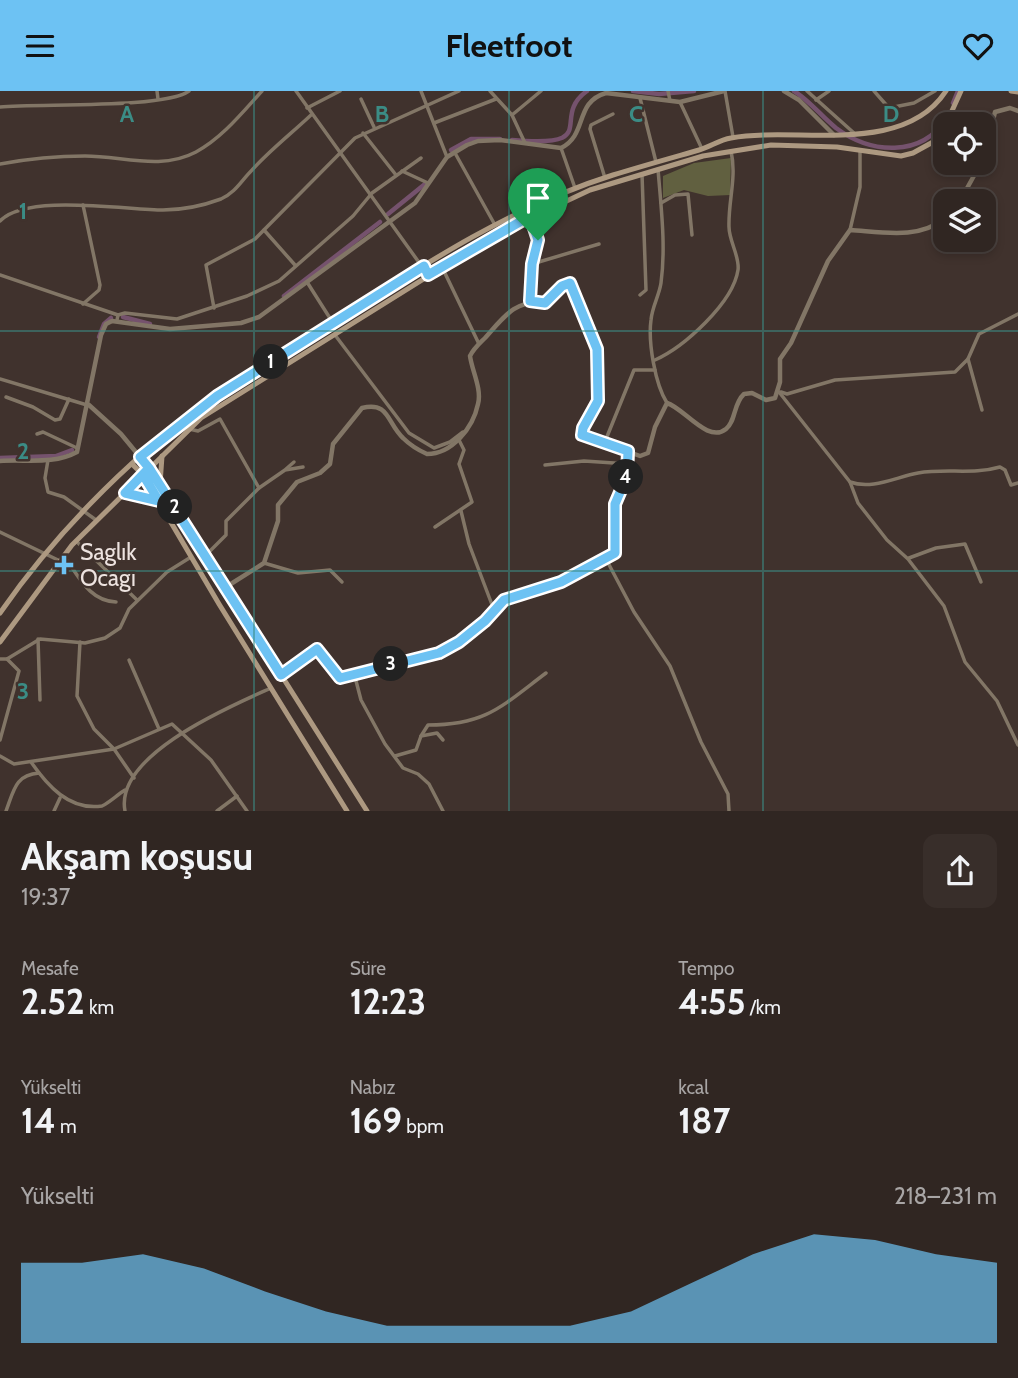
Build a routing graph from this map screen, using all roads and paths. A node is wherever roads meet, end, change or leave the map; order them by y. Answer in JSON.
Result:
{"nodes":[{"id":1,"x":157,"y":91,"type":"edge"},
{"id":2,"x":189,"y":91,"type":"edge"},
{"id":3,"x":262,"y":91,"type":"edge"},
{"id":4,"x":296,"y":91,"type":"edge"},
{"id":5,"x":340,"y":91,"type":"edge"},
{"id":6,"x":421,"y":91,"type":"edge"},
{"id":7,"x":458,"y":91,"type":"edge"},
{"id":8,"x":490,"y":91,"type":"edge"},
{"id":9,"x":541,"y":91,"type":"edge"},
{"id":10,"x":725,"y":91,"type":"edge"},
{"id":11,"x":784,"y":91,"type":"edge"},
{"id":12,"x":807,"y":91,"type":"edge"},
{"id":13,"x":829,"y":91,"type":"edge"},
{"id":14,"x":874,"y":91,"type":"edge"},
{"id":15,"x":935,"y":91,"type":"edge"},
{"id":16,"x":946,"y":91,"type":"edge"},
{"id":17,"x":961,"y":91,"type":"edge"},
{"id":18,"x":1011,"y":91,"type":"edge"},
{"id":19,"x":1018,"y":92,"type":"edge"},
{"id":20,"x":669,"y":95,"type":"edge"},
{"id":21,"x":640,"y":98,"type":"junction"},
{"id":22,"x":158,"y":99,"type":"junction"},
{"id":23,"x":361,"y":99,"type":"dead end"},
{"id":24,"x":496,"y":99,"type":"junction"},
{"id":25,"x":816,"y":100,"type":"junction"},
{"id":26,"x":680,"y":102,"type":"junction"},
{"id":27,"x":426,"y":105,"type":"junction"},
{"id":28,"x":0,"y":107,"type":"edge"},
{"id":29,"x":307,"y":109,"type":"junction"},
{"id":30,"x":1018,"y":111,"type":"edge"},
{"id":31,"x":952,"y":112,"type":"edge"},
{"id":32,"x":995,"y":112,"type":"edge"},
{"id":33,"x":613,"y":114,"type":"dead end"},
{"id":34,"x":311,"y":115,"type":"junction"},
{"id":35,"x":512,"y":115,"type":"junction"},
{"id":36,"x":434,"y":123,"type":"junction"},
{"id":37,"x":374,"y":127,"type":"junction"},
{"id":38,"x":363,"y":133,"type":"junction"},
{"id":39,"x":853,"y":133,"type":"junction"},
{"id":40,"x":834,"y":135,"type":"junction"},
{"id":41,"x":745,"y":137,"type":"junction"},
{"id":42,"x":733,"y":138,"type":"junction"},
{"id":43,"x":525,"y":142,"type":"junction"},
{"id":44,"x":933,"y":142,"type":"edge"},
{"id":45,"x":561,"y":148,"type":"junction"},
{"id":46,"x":702,"y":149,"type":"junction"},
{"id":47,"x":748,"y":149,"type":"junction"},
{"id":48,"x":731,"y":151,"type":"junction"},
{"id":49,"x":860,"y":151,"type":"junction"},
{"id":50,"x":454,"y":153,"type":"junction"},
{"id":51,"x":340,"y":155,"type":"junction"},
{"id":52,"x":447,"y":157,"type":"junction"},
{"id":53,"x":421,"y":158,"type":"dead end"},
{"id":54,"x":656,"y":162,"type":"junction"},
{"id":55,"x":0,"y":164,"type":"edge"},
{"id":56,"x":658,"y":169,"type":"junction"},
{"id":57,"x":402,"y":171,"type":"junction"},
{"id":58,"x":642,"y":174,"type":"junction"},
{"id":59,"x":396,"y":175,"type":"junction"},
{"id":60,"x":605,"y":178,"type":"junction"},
{"id":61,"x":428,"y":183,"type":"junction"},
{"id":62,"x":575,"y":188,"type":"junction"},
{"id":63,"x":372,"y":193,"type":"junction"},
{"id":64,"x":660,"y":203,"type":"junction"},
{"id":65,"x":83,"y":205,"type":"junction"},
{"id":66,"x":530,"y":216,"type":"junction"},
{"id":67,"x":391,"y":221,"type":"junction"},
{"id":68,"x":0,"y":222,"type":"edge"},
{"id":69,"x":495,"y":225,"type":"junction"},
{"id":70,"x":933,"y":227,"type":"edge"},
{"id":71,"x":264,"y":230,"type":"junction"},
{"id":72,"x":850,"y":230,"type":"junction"},
{"id":73,"x":692,"y":235,"type":"dead end"},
{"id":74,"x":599,"y":244,"type":"dead end"},
{"id":75,"x":532,"y":264,"type":"junction"},
{"id":76,"x":295,"y":265,"type":"junction"},
{"id":77,"x":424,"y":266,"type":"junction"},
{"id":78,"x":442,"y":267,"type":"junction"},
{"id":79,"x":0,"y":275,"type":"edge"},
{"id":80,"x":428,"y":275,"type":"junction"},
{"id":81,"x":307,"y":282,"type":"junction"},
{"id":82,"x":640,"y":295,"type":"dead end"},
{"id":83,"x":530,"y":301,"type":"junction"},
{"id":84,"x":83,"y":304,"type":"junction"},
{"id":85,"x":214,"y":308,"type":"junction"},
{"id":86,"x":1018,"y":314,"type":"edge"},
{"id":87,"x":118,"y":317,"type":"junction"},
{"id":88,"x":333,"y":323,"type":"junction"},
{"id":89,"x":335,"y":335,"type":"junction"},
{"id":90,"x":479,"y":344,"type":"junction"},
{"id":91,"x":968,"y":359,"type":"junction"},
{"id":92,"x":655,"y":360,"type":"junction"},
{"id":93,"x":655,"y":370,"type":"junction"},
{"id":94,"x":0,"y":379,"type":"edge"},
{"id":95,"x":779,"y":392,"type":"junction"},
{"id":96,"x":6,"y":397,"type":"dead end"},
{"id":97,"x":69,"y":399,"type":"junction"},
{"id":98,"x":667,"y":403,"type":"junction"},
{"id":99,"x":89,"y":405,"type":"junction"},
{"id":100,"x":982,"y":410,"type":"dead end"},
{"id":101,"x":190,"y":429,"type":"junction"},
{"id":102,"x":463,"y":432,"type":"junction"},
{"id":103,"x":37,"y":434,"type":"dead end"},
{"id":104,"x":459,"y":440,"type":"junction"},
{"id":105,"x":604,"y":444,"type":"junction"},
{"id":106,"x":79,"y":449,"type":"junction"},
{"id":107,"x":628,"y":451,"type":"junction"},
{"id":108,"x":162,"y":456,"type":"junction"},
{"id":109,"x":140,"y":457,"type":"junction"},
{"id":110,"x":48,"y":460,"type":"junction"},
{"id":111,"x":0,"y":461,"type":"edge"},
{"id":112,"x":294,"y":462,"type":"dead end"},
{"id":113,"x":132,"y":464,"type":"junction"},
{"id":114,"x":629,"y":464,"type":"junction"},
{"id":115,"x":545,"y":465,"type":"dead end"},
{"id":116,"x":303,"y":467,"type":"dead end"},
{"id":117,"x":149,"y":468,"type":"junction"},
{"id":118,"x":285,"y":470,"type":"junction"},
{"id":119,"x":143,"y":475,"type":"junction"},
{"id":120,"x":850,"y":482,"type":"junction"},
{"id":121,"x":160,"y":484,"type":"junction"},
{"id":122,"x":1018,"y":484,"type":"edge"},
{"id":123,"x":1011,"y":485,"type":"junction"},
{"id":124,"x":259,"y":488,"type":"junction"},
{"id":125,"x":1018,"y":490,"type":"edge"},
{"id":126,"x":125,"y":493,"type":"junction"},
{"id":127,"x":159,"y":501,"type":"junction"},
{"id":128,"x":461,"y":511,"type":"junction"},
{"id":129,"x":85,"y":512,"type":"junction"},
{"id":130,"x":97,"y":520,"type":"junction"},
{"id":131,"x":435,"y":527,"type":"dead end"},
{"id":132,"x":0,"y":532,"type":"edge"},
{"id":133,"x":76,"y":541,"type":"junction"},
{"id":134,"x":210,"y":551,"type":"dead end"},
{"id":135,"x":45,"y":554,"type":"junction"},
{"id":136,"x":63,"y":554,"type":"junction"},
{"id":137,"x":193,"y":557,"type":"junction"},
{"id":138,"x":908,"y":558,"type":"junction"},
{"id":139,"x":606,"y":559,"type":"junction"},
{"id":140,"x":58,"y":560,"type":"junction"},
{"id":141,"x":264,"y":563,"type":"junction"},
{"id":142,"x":342,"y":582,"type":"dead end"},
{"id":143,"x":981,"y":582,"type":"dead end"},
{"id":144,"x":226,"y":587,"type":"junction"},
{"id":145,"x":137,"y":600,"type":"junction"},
{"id":146,"x":116,"y":602,"type":"dead end"},
{"id":147,"x":494,"y":610,"type":"junction"},
{"id":148,"x":0,"y":613,"type":"edge"},
{"id":149,"x":38,"y":639,"type":"junction"},
{"id":150,"x":0,"y":642,"type":"edge"},
{"id":151,"x":80,"y":642,"type":"junction"},
{"id":152,"x":0,"y":659,"type":"edge"},
{"id":153,"x":7,"y":659,"type":"junction"},
{"id":154,"x":129,"y":660,"type":"dead end"},
{"id":155,"x":547,"y":673,"type":"dead end"},
{"id":156,"x":281,"y":675,"type":"junction"},
{"id":157,"x":355,"y":676,"type":"junction"},
{"id":158,"x":271,"y":688,"type":"junction"},
{"id":159,"x":40,"y":700,"type":"dead end"},
{"id":160,"x":159,"y":729,"type":"junction"},
{"id":161,"x":183,"y":735,"type":"junction"},
{"id":162,"x":421,"y":736,"type":"junction"},
{"id":163,"x":0,"y":740,"type":"edge"},
{"id":164,"x":443,"y":740,"type":"dead end"},
{"id":165,"x":1018,"y":745,"type":"edge"},
{"id":166,"x":114,"y":749,"type":"junction"},
{"id":167,"x":0,"y":756,"type":"edge"},
{"id":168,"x":395,"y":756,"type":"junction"},
{"id":169,"x":31,"y":761,"type":"junction"},
{"id":170,"x":39,"y":773,"type":"junction"},
{"id":171,"x":134,"y":778,"type":"junction"},
{"id":172,"x":125,"y":790,"type":"junction"},
{"id":173,"x":236,"y":796,"type":"junction"},
{"id":174,"x":60,"y":798,"type":"junction"},
{"id":175,"x":6,"y":811,"type":"edge"},
{"id":176,"x":54,"y":811,"type":"edge"},
{"id":177,"x":125,"y":811,"type":"edge"},
{"id":178,"x":216,"y":811,"type":"edge"},
{"id":179,"x":247,"y":811,"type":"edge"},
{"id":180,"x":348,"y":811,"type":"edge"},
{"id":181,"x":367,"y":811,"type":"edge"},
{"id":182,"x":443,"y":811,"type":"edge"},
{"id":183,"x":729,"y":811,"type":"edge"}],
"edges":[{"from":1,"to":22,"type":"street"},
{"from":2,"to":22,"type":"street"},
{"from":3,"to":55,"type":"street"},
{"from":4,"to":29,"type":"street"},
{"from":5,"to":29,"type":"street"},
{"from":6,"to":27,"type":"street"},
{"from":7,"to":27,"type":"street"},
{"from":8,"to":24,"type":"street"},
{"from":9,"to":35,"type":"street"},
{"from":10,"to":26,"type":"street"},
{"from":10,"to":42,"type":"street"},
{"from":11,"to":40,"type":"street"},
{"from":12,"to":25,"type":"street"},
{"from":13,"to":25,"type":"street"},
{"from":14,"to":15,"type":"street"},
{"from":16,"to":39,"type":"main road"},
{"from":17,"to":31,"type":"main road"},
{"from":18,"to":19,"type":"main road"},
{"from":20,"to":21,"type":"street"},
{"from":20,"to":26,"type":"street"},
{"from":21,"to":45,"type":"street"},
{"from":21,"to":54,"type":"street"},
{"from":22,"to":28,"type":"street"},
{"from":23,"to":37,"type":"street"},
{"from":24,"to":35,"type":"street"},
{"from":24,"to":36,"type":"street"},
{"from":25,"to":39,"type":"street"},
{"from":26,"to":46,"type":"street"},
{"from":27,"to":36,"type":"street"},
{"from":27,"to":37,"type":"street"},
{"from":29,"to":34,"type":"street"},
{"from":30,"to":32,"type":"street"},
{"from":33,"to":60,"type":"street"},
{"from":34,"to":51,"type":"street"},
{"from":34,"to":65,"type":"street"},
{"from":35,"to":43,"type":"street"},
{"from":36,"to":52,"type":"street"},
{"from":37,"to":38,"type":"street"},
{"from":38,"to":51,"type":"street"},
{"from":38,"to":59,"type":"street"},
{"from":39,"to":40,"type":"main road"},
{"from":40,"to":41,"type":"main road"},
{"from":41,"to":42,"type":"main road"},
{"from":41,"to":47,"type":"main road"},
{"from":42,"to":46,"type":"main road"},
{"from":43,"to":45,"type":"street"},
{"from":43,"to":50,"type":"street"},
{"from":44,"to":49,"type":"main road"},
{"from":45,"to":62,"type":"street"},
{"from":46,"to":54,"type":"main road"},
{"from":47,"to":48,"type":"main road"},
{"from":47,"to":49,"type":"main road"},
{"from":48,"to":56,"type":"main road"},
{"from":48,"to":92,"type":"street"},
{"from":49,"to":72,"type":"street"},
{"from":50,"to":52,"type":"street"},
{"from":50,"to":69,"type":"street"},
{"from":51,"to":63,"type":"street"},
{"from":51,"to":71,"type":"street"},
{"from":52,"to":61,"type":"street"},
{"from":53,"to":57,"type":"street"},
{"from":54,"to":60,"type":"main road"},
{"from":56,"to":58,"type":"main road"},
{"from":56,"to":64,"type":"street"},
{"from":57,"to":59,"type":"street"},
{"from":57,"to":61,"type":"street"},
{"from":58,"to":66,"type":"main road"},
{"from":58,"to":82,"type":"street"},
{"from":59,"to":63,"type":"street"},
{"from":60,"to":62,"type":"main road"},
{"from":61,"to":67,"type":"street"},
{"from":62,"to":69,"type":"main road"},
{"from":63,"to":67,"type":"street"},
{"from":63,"to":76,"type":"street"},
{"from":64,"to":73,"type":"street"},
{"from":64,"to":92,"type":"street"},
{"from":65,"to":68,"type":"street"},
{"from":65,"to":84,"type":"street"},
{"from":66,"to":75,"type":"street"},
{"from":66,"to":78,"type":"main road"},
{"from":67,"to":77,"type":"street"},
{"from":67,"to":81,"type":"street"},
{"from":69,"to":77,"type":"main road"},
{"from":70,"to":72,"type":"street"},
{"from":71,"to":76,"type":"street"},
{"from":71,"to":85,"type":"street"},
{"from":72,"to":95,"type":"street"},
{"from":74,"to":75,"type":"street"},
{"from":75,"to":83,"type":"street"},
{"from":76,"to":85,"type":"street"},
{"from":77,"to":80,"type":"street"},
{"from":77,"to":88,"type":"main road"},
{"from":78,"to":80,"type":"main road"},
{"from":78,"to":90,"type":"street"},
{"from":79,"to":84,"type":"street"},
{"from":80,"to":89,"type":"main road"},
{"from":81,"to":87,"type":"street"},
{"from":81,"to":88,"type":"street"},
{"from":83,"to":90,"type":"street"},
{"from":83,"to":105,"type":"street"},
{"from":84,"to":87,"type":"street"},
{"from":85,"to":87,"type":"street"},
{"from":86,"to":91,"type":"street"},
{"from":87,"to":99,"type":"street"},
{"from":88,"to":109,"type":"main road"},
{"from":89,"to":101,"type":"main road"},
{"from":89,"to":102,"type":"street"},
{"from":90,"to":102,"type":"street"},
{"from":91,"to":95,"type":"street"},
{"from":91,"to":100,"type":"street"},
{"from":92,"to":93,"type":"street"},
{"from":93,"to":98,"type":"street"},
{"from":93,"to":105,"type":"street"},
{"from":94,"to":97,"type":"street"},
{"from":95,"to":98,"type":"street"},
{"from":95,"to":120,"type":"street"},
{"from":96,"to":97,"type":"street"},
{"from":97,"to":99,"type":"street"},
{"from":98,"to":107,"type":"street"},
{"from":99,"to":106,"type":"street"},
{"from":99,"to":109,"type":"street"},
{"from":101,"to":108,"type":"main road"},
{"from":101,"to":124,"type":"street"},
{"from":102,"to":104,"type":"street"},
{"from":103,"to":106,"type":"street"},
{"from":104,"to":128,"type":"street"},
{"from":104,"to":141,"type":"street"},
{"from":105,"to":107,"type":"street"},
{"from":106,"to":110,"type":"street"},
{"from":107,"to":114,"type":"street"},
{"from":108,"to":117,"type":"main road"},
{"from":108,"to":121,"type":"main road"},
{"from":109,"to":113,"type":"main road"},
{"from":109,"to":117,"type":"main road"},
{"from":110,"to":111,"type":"street"},
{"from":110,"to":129,"type":"street"},
{"from":112,"to":118,"type":"street"},
{"from":113,"to":119,"type":"main road"},
{"from":113,"to":129,"type":"main road"},
{"from":114,"to":115,"type":"street"},
{"from":114,"to":139,"type":"street"},
{"from":116,"to":118,"type":"street"},
{"from":117,"to":119,"type":"main road"},
{"from":117,"to":121,"type":"main road"},
{"from":118,"to":124,"type":"street"},
{"from":119,"to":126,"type":"main road"},
{"from":119,"to":127,"type":"main road"},
{"from":120,"to":123,"type":"street"},
{"from":120,"to":138,"type":"street"},
{"from":121,"to":144,"type":"main road"},
{"from":122,"to":123,"type":"street"},
{"from":123,"to":125,"type":"street"},
{"from":124,"to":134,"type":"street"},
{"from":126,"to":127,"type":"main road"},
{"from":126,"to":130,"type":"main road"},
{"from":127,"to":137,"type":"main road"},
{"from":128,"to":131,"type":"street"},
{"from":128,"to":147,"type":"street"},
{"from":129,"to":130,"type":"street"},
{"from":129,"to":135,"type":"main road"},
{"from":130,"to":133,"type":"main road"},
{"from":132,"to":135,"type":"street"},
{"from":133,"to":136,"type":"main road"},
{"from":133,"to":145,"type":"street"},
{"from":135,"to":140,"type":"street"},
{"from":135,"to":148,"type":"main road"},
{"from":136,"to":140,"type":"main road"},
{"from":136,"to":146,"type":"street"},
{"from":137,"to":145,"type":"street"},
{"from":137,"to":158,"type":"main road"},
{"from":138,"to":143,"type":"street"},
{"from":138,"to":165,"type":"street"},
{"from":139,"to":147,"type":"street"},
{"from":139,"to":183,"type":"street"},
{"from":140,"to":150,"type":"main road"},
{"from":141,"to":142,"type":"street"},
{"from":141,"to":144,"type":"street"},
{"from":144,"to":156,"type":"main road"},
{"from":145,"to":151,"type":"street"},
{"from":147,"to":157,"type":"street"},
{"from":149,"to":151,"type":"street"},
{"from":149,"to":153,"type":"street"},
{"from":149,"to":159,"type":"street"},
{"from":151,"to":166,"type":"street"},
{"from":152,"to":153,"type":"street"},
{"from":153,"to":163,"type":"street"},
{"from":154,"to":160,"type":"street"},
{"from":155,"to":162,"type":"street"},
{"from":156,"to":157,"type":"street"},
{"from":156,"to":181,"type":"main road"},
{"from":157,"to":168,"type":"street"},
{"from":158,"to":161,"type":"street"},
{"from":158,"to":180,"type":"main road"},
{"from":160,"to":161,"type":"street"},
{"from":160,"to":166,"type":"street"},
{"from":161,"to":171,"type":"street"},
{"from":161,"to":173,"type":"street"},
{"from":162,"to":164,"type":"street"},
{"from":162,"to":168,"type":"street"},
{"from":166,"to":169,"type":"street"},
{"from":166,"to":171,"type":"street"},
{"from":167,"to":169,"type":"street"},
{"from":168,"to":182,"type":"street"},
{"from":169,"to":170,"type":"street"},
{"from":170,"to":174,"type":"street"},
{"from":170,"to":175,"type":"street"},
{"from":171,"to":172,"type":"street"},
{"from":172,"to":174,"type":"street"},
{"from":172,"to":177,"type":"street"},
{"from":173,"to":178,"type":"street"},
{"from":173,"to":179,"type":"street"},
{"from":174,"to":176,"type":"street"}]}
